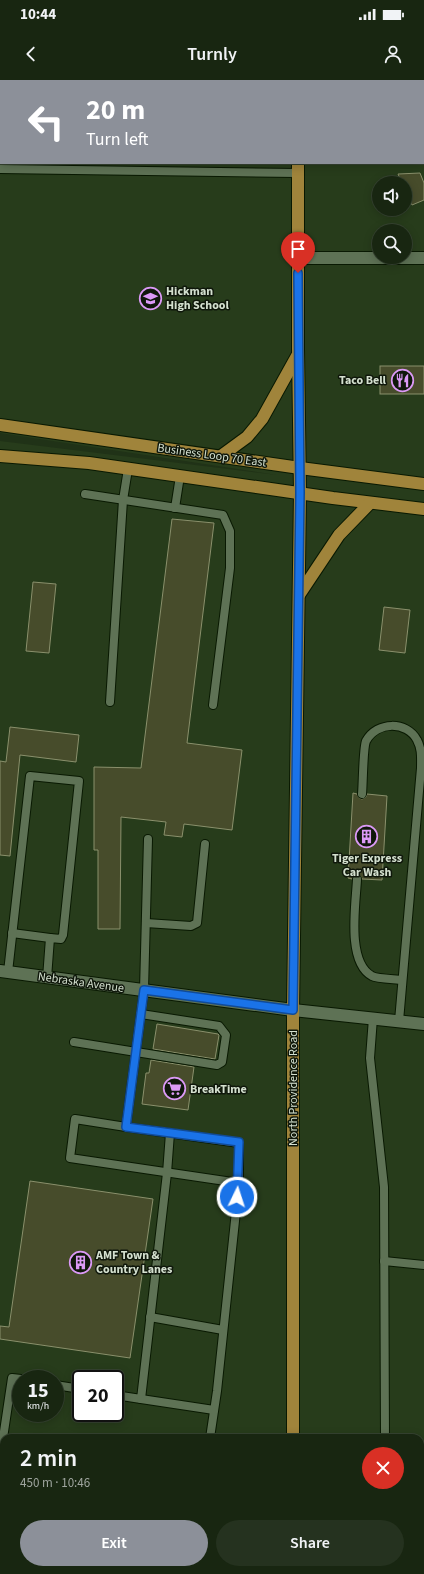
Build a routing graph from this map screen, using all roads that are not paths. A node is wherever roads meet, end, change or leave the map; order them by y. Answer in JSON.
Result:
{"nodes":[{"id":1,"x":298,"y":168,"type":"edge"},
{"id":2,"x":0,"y":169,"type":"edge"},
{"id":3,"x":298,"y":258,"type":"junction"},
{"id":4,"x":424,"y":258,"type":"edge"},
{"id":5,"x":298,"y":355,"type":"junction"},
{"id":6,"x":0,"y":425,"type":"edge"},
{"id":7,"x":0,"y":456,"type":"edge"},
{"id":8,"x":221,"y":456,"type":"junction"},
{"id":9,"x":300,"y":468,"type":"junction"},
{"id":10,"x":128,"y":469,"type":"junction"},
{"id":11,"x":180,"y":476,"type":"junction"},
{"id":12,"x":424,"y":484,"type":"edge"},
{"id":13,"x":300,"y":493,"type":"junction"},
{"id":14,"x":84,"y":494,"type":"dead end"},
{"id":15,"x":123,"y":500,"type":"junction"},
{"id":16,"x":370,"y":503,"type":"junction"},
{"id":17,"x":175,"y":508,"type":"junction"},
{"id":18,"x":424,"y":509,"type":"edge"},
{"id":19,"x":298,"y":594,"type":"junction"},
{"id":20,"x":110,"y":702,"type":"dead end"},
{"id":21,"x":213,"y":705,"type":"dead end"},
{"id":22,"x":362,"y":794,"type":"dead end"},
{"id":23,"x":420,"y":818,"type":"edge"},
{"id":24,"x":148,"y":839,"type":"dead end"},
{"id":25,"x":205,"y":844,"type":"dead end"},
{"id":26,"x":357,"y":879,"type":"dead end"},
{"id":27,"x":146,"y":923,"type":"junction"},
{"id":28,"x":12,"y":933,"type":"junction"},
{"id":29,"x":50,"y":938,"type":"junction"},
{"id":30,"x":4,"y":972,"type":"edge"},
{"id":31,"x":47,"y":978,"type":"junction"},
{"id":32,"x":402,"y":980,"type":"junction"},
{"id":33,"x":144,"y":990,"type":"junction"},
{"id":34,"x":293,"y":1010,"type":"junction"},
{"id":35,"x":141,"y":1014,"type":"junction"},
{"id":36,"x":373,"y":1018,"type":"junction"},
{"id":37,"x":399,"y":1021,"type":"junction"},
{"id":38,"x":424,"y":1024,"type":"edge"},
{"id":39,"x":74,"y":1042,"type":"dead end"},
{"id":40,"x":136,"y":1052,"type":"junction"},
{"id":41,"x":126,"y":1127,"type":"junction"},
{"id":42,"x":170,"y":1133,"type":"junction"},
{"id":43,"x":167,"y":1173,"type":"junction"},
{"id":44,"x":239,"y":1184,"type":"junction"},
{"id":45,"x":384,"y":1261,"type":"junction"},
{"id":46,"x":424,"y":1265,"type":"edge"},
{"id":47,"x":150,"y":1317,"type":"junction"},
{"id":48,"x":223,"y":1330,"type":"junction"},
{"id":49,"x":12,"y":1378,"type":"edge"},
{"id":50,"x":124,"y":1396,"type":"edge"},
{"id":51,"x":141,"y":1399,"type":"junction"},
{"id":52,"x":214,"y":1410,"type":"junction"},
{"id":53,"x":4,"y":1434,"type":"edge"},
{"id":54,"x":211,"y":1434,"type":"edge"},
{"id":55,"x":293,"y":1434,"type":"edge"},
{"id":56,"x":385,"y":1434,"type":"edge"}],
"edges":[{"from":1,"to":2,"type":"lane"},
{"from":1,"to":3,"type":"main road","name":"North Providence Road"},
{"from":3,"to":4,"type":"street"},
{"from":3,"to":5,"type":"main road","name":"North Providence Road"},
{"from":5,"to":8,"type":"main road"},
{"from":5,"to":9,"type":"main road","name":"North Providence Road"},
{"from":6,"to":8,"type":"main road","name":"Business Loop 70 East"},
{"from":7,"to":10,"type":"main road"},
{"from":8,"to":9,"type":"main road","name":"Business Loop 70 East"},
{"from":9,"to":12,"type":"main road","name":"Business Loop 70 East"},
{"from":9,"to":13,"type":"main road","name":"North Providence Road"},
{"from":10,"to":11,"type":"main road"},
{"from":10,"to":15,"type":"lane"},
{"from":11,"to":13,"type":"main road"},
{"from":11,"to":17,"type":"lane"},
{"from":13,"to":16,"type":"main road"},
{"from":13,"to":19,"type":"main road","name":"North Providence Road"},
{"from":14,"to":15,"type":"lane"},
{"from":15,"to":17,"type":"lane"},
{"from":15,"to":20,"type":"lane"},
{"from":16,"to":18,"type":"main road"},
{"from":16,"to":19,"type":"main road"},
{"from":17,"to":21,"type":"lane"},
{"from":19,"to":34,"type":"main road","name":"North Providence Road"},
{"from":22,"to":23,"type":"lane"},
{"from":23,"to":32,"type":"lane"},
{"from":24,"to":27,"type":"lane"},
{"from":25,"to":27,"type":"lane"},
{"from":26,"to":32,"type":"lane"},
{"from":27,"to":33,"type":"lane"},
{"from":28,"to":29,"type":"lane"},
{"from":28,"to":29,"type":"lane"},
{"from":28,"to":30,"type":"lane"},
{"from":29,"to":31,"type":"lane"},
{"from":30,"to":31,"type":"street","name":"Nebraska Avenue"},
{"from":31,"to":33,"type":"street","name":"Nebraska Avenue"},
{"from":32,"to":37,"type":"lane"},
{"from":33,"to":34,"type":"street","name":"Nebraska Avenue"},
{"from":33,"to":35,"type":"lane"},
{"from":34,"to":36,"type":"street","name":"Nebraska Avenue"},
{"from":34,"to":55,"type":"main road","name":"North Providence Road"},
{"from":35,"to":40,"type":"lane"},
{"from":35,"to":40,"type":"lane"},
{"from":36,"to":37,"type":"street","name":"Nebraska Avenue"},
{"from":36,"to":45,"type":"lane"},
{"from":37,"to":38,"type":"street","name":"Nebraska Avenue"},
{"from":39,"to":40,"type":"lane"},
{"from":40,"to":41,"type":"lane"},
{"from":41,"to":42,"type":"lane"},
{"from":41,"to":43,"type":"lane"},
{"from":42,"to":43,"type":"lane"},
{"from":42,"to":44,"type":"lane"},
{"from":43,"to":44,"type":"lane"},
{"from":43,"to":47,"type":"lane"},
{"from":44,"to":48,"type":"lane"},
{"from":45,"to":46,"type":"lane"},
{"from":45,"to":56,"type":"lane"},
{"from":47,"to":48,"type":"lane"},
{"from":47,"to":51,"type":"lane"},
{"from":48,"to":52,"type":"lane"},
{"from":49,"to":53,"type":"lane"},
{"from":50,"to":51,"type":"lane"},
{"from":51,"to":52,"type":"lane"},
{"from":52,"to":54,"type":"lane"}]}
